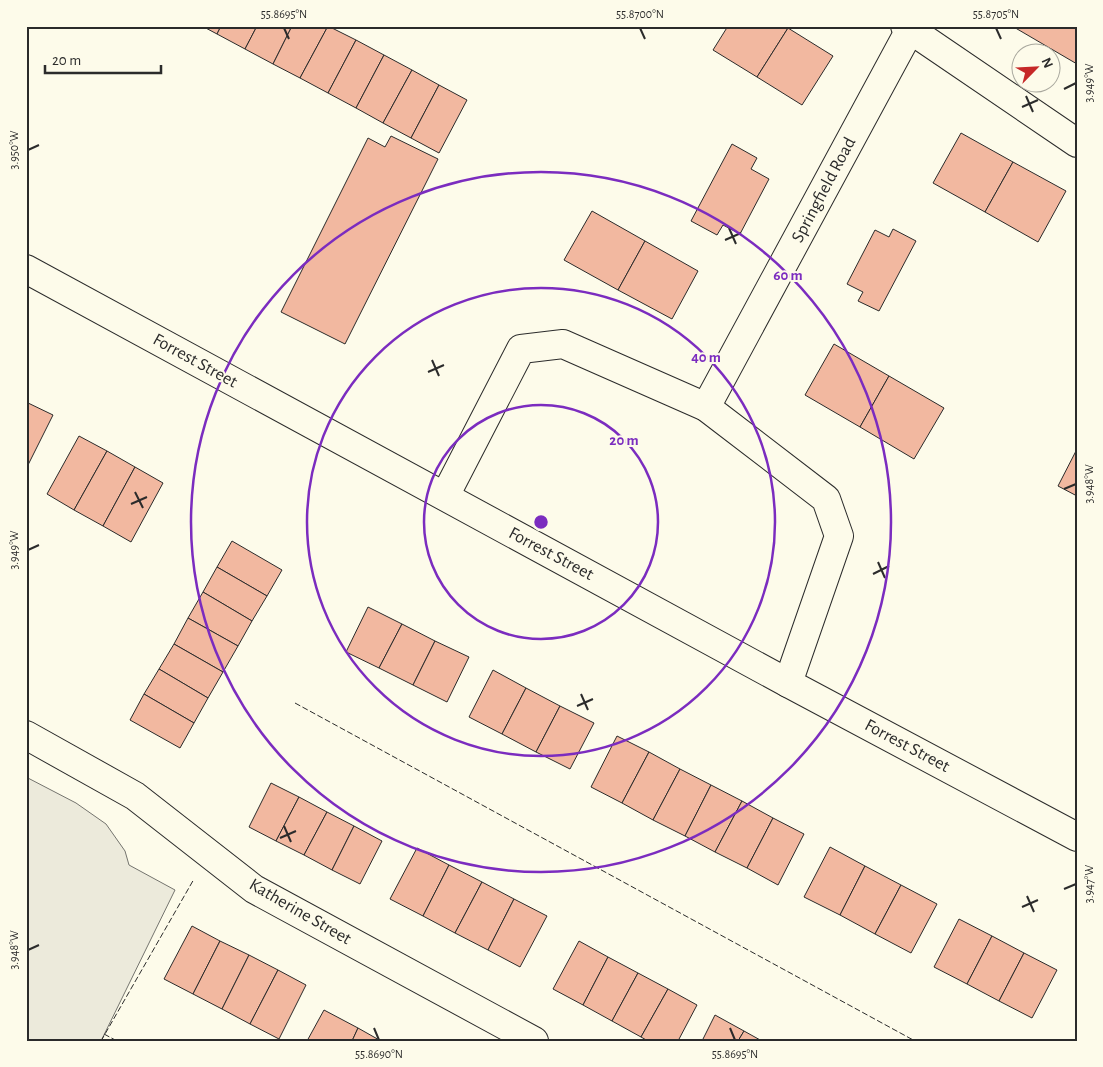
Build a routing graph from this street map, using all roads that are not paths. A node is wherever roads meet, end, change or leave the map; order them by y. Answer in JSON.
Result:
{"nodes":[{"id":1,"x":909,"y":27,"type":"edge"},
{"id":2,"x":1077,"y":143,"type":"edge"},
{"id":3,"x":26,"y":269,"type":"edge"},
{"id":4,"x":706,"y":407,"type":"junction"},
{"id":5,"x":445,"y":496,"type":"junction"},
{"id":6,"x":788,"y":683,"type":"junction"},
{"id":7,"x":26,"y":734,"type":"edge"},
{"id":8,"x":1077,"y":837,"type":"edge"},
{"id":9,"x":534,"y":1041,"type":"edge"}],
"edges":[{"from":1,"to":2,"type":"street"},
{"from":1,"to":4,"type":"street","name":"Springfield Road"},
{"from":3,"to":5,"type":"street","name":"Forrest Street"},
{"from":4,"to":5,"type":"street"},
{"from":4,"to":6,"type":"street"},
{"from":5,"to":6,"type":"street","name":"Forrest Street"},
{"from":6,"to":8,"type":"street","name":"Forrest Street"},
{"from":7,"to":9,"type":"street","name":"Katherine Street"}]}
